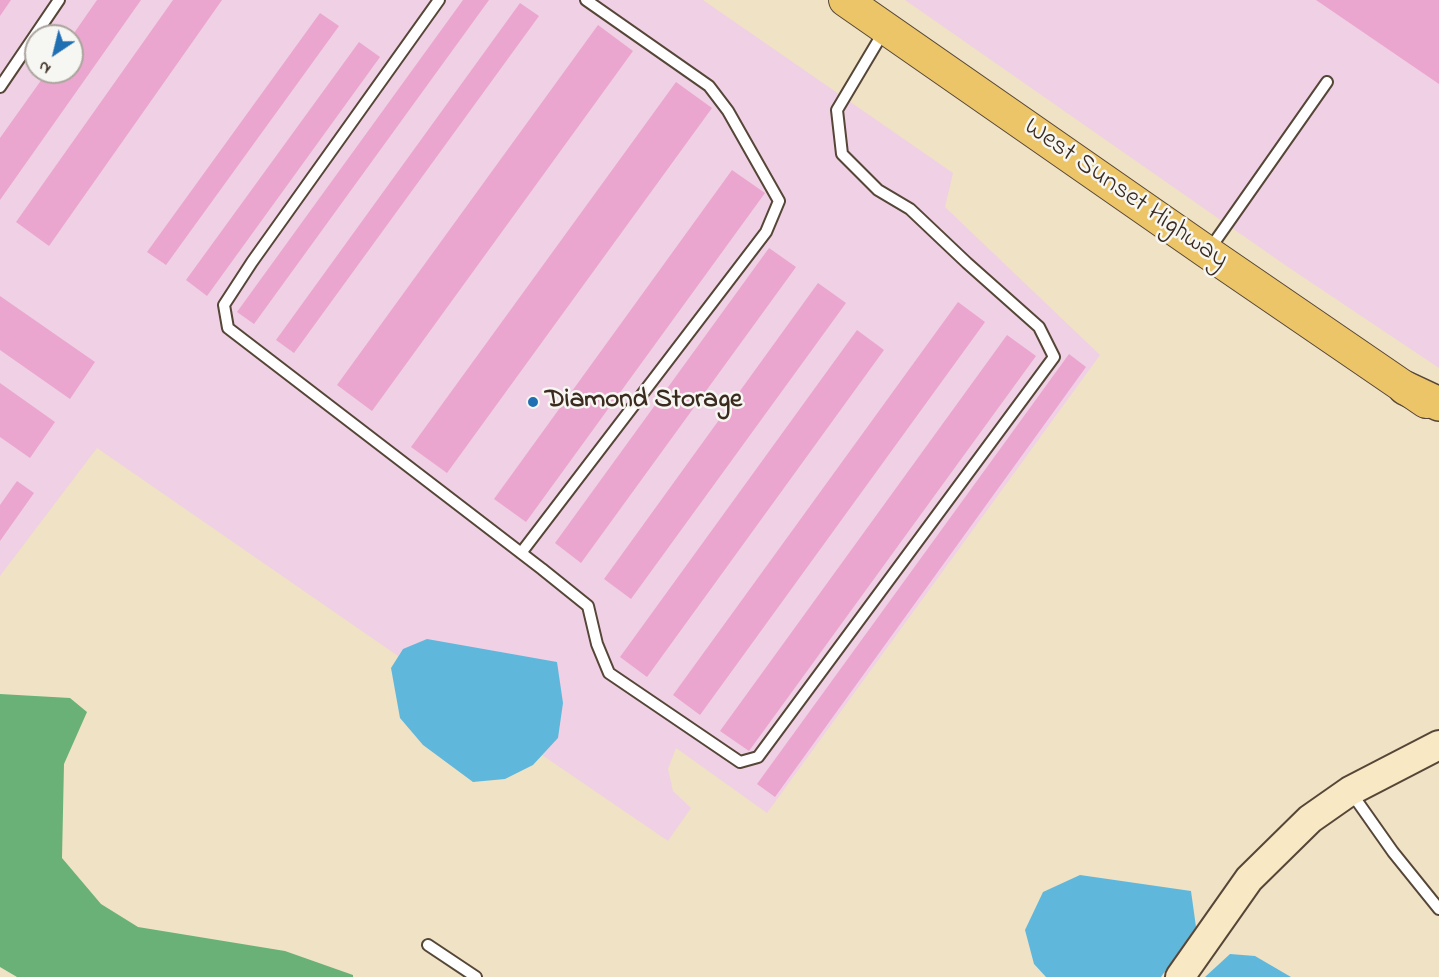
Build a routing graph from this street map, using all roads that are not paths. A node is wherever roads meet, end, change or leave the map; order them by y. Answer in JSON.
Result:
{"nodes":[{"id":1,"x":59,"y":0,"type":"edge"},
{"id":2,"x":586,"y":0,"type":"edge"},
{"id":3,"x":845,"y":0,"type":"edge"},
{"id":4,"x":433,"y":2,"type":"edge"},
{"id":5,"x":885,"y":28,"type":"junction"},
{"id":6,"x":1327,"y":82,"type":"dead end"},
{"id":7,"x":0,"y":87,"type":"edge"},
{"id":8,"x":1207,"y":252,"type":"junction"},
{"id":9,"x":1405,"y":388,"type":"junction"},
{"id":10,"x":1439,"y":404,"type":"edge"},
{"id":11,"x":1439,"y":412,"type":"edge"},
{"id":12,"x":521,"y":552,"type":"junction"},
{"id":13,"x":1439,"y":745,"type":"edge"},
{"id":14,"x":1350,"y":791,"type":"junction"},
{"id":15,"x":1439,"y":909,"type":"edge"},
{"id":16,"x":428,"y":945,"type":"dead end"},
{"id":17,"x":476,"y":977,"type":"edge"},
{"id":18,"x":1180,"y":977,"type":"edge"}],
"edges":[{"from":1,"to":7,"type":"lane"},
{"from":2,"to":12,"type":"lane"},
{"from":3,"to":5,"type":"main road","name":"West Sunset Highway"},
{"from":4,"to":12,"type":"lane"},
{"from":5,"to":8,"type":"main road","name":"West Sunset Highway"},
{"from":5,"to":12,"type":"lane"},
{"from":6,"to":8,"type":"lane"},
{"from":8,"to":9,"type":"main road","name":"West Sunset Highway"},
{"from":9,"to":10,"type":"highway"},
{"from":9,"to":11,"type":"main road","name":"West Sunset Highway"},
{"from":13,"to":14,"type":"street"},
{"from":14,"to":15,"type":"lane"},
{"from":14,"to":18,"type":"street"},
{"from":16,"to":17,"type":"lane"}]}
